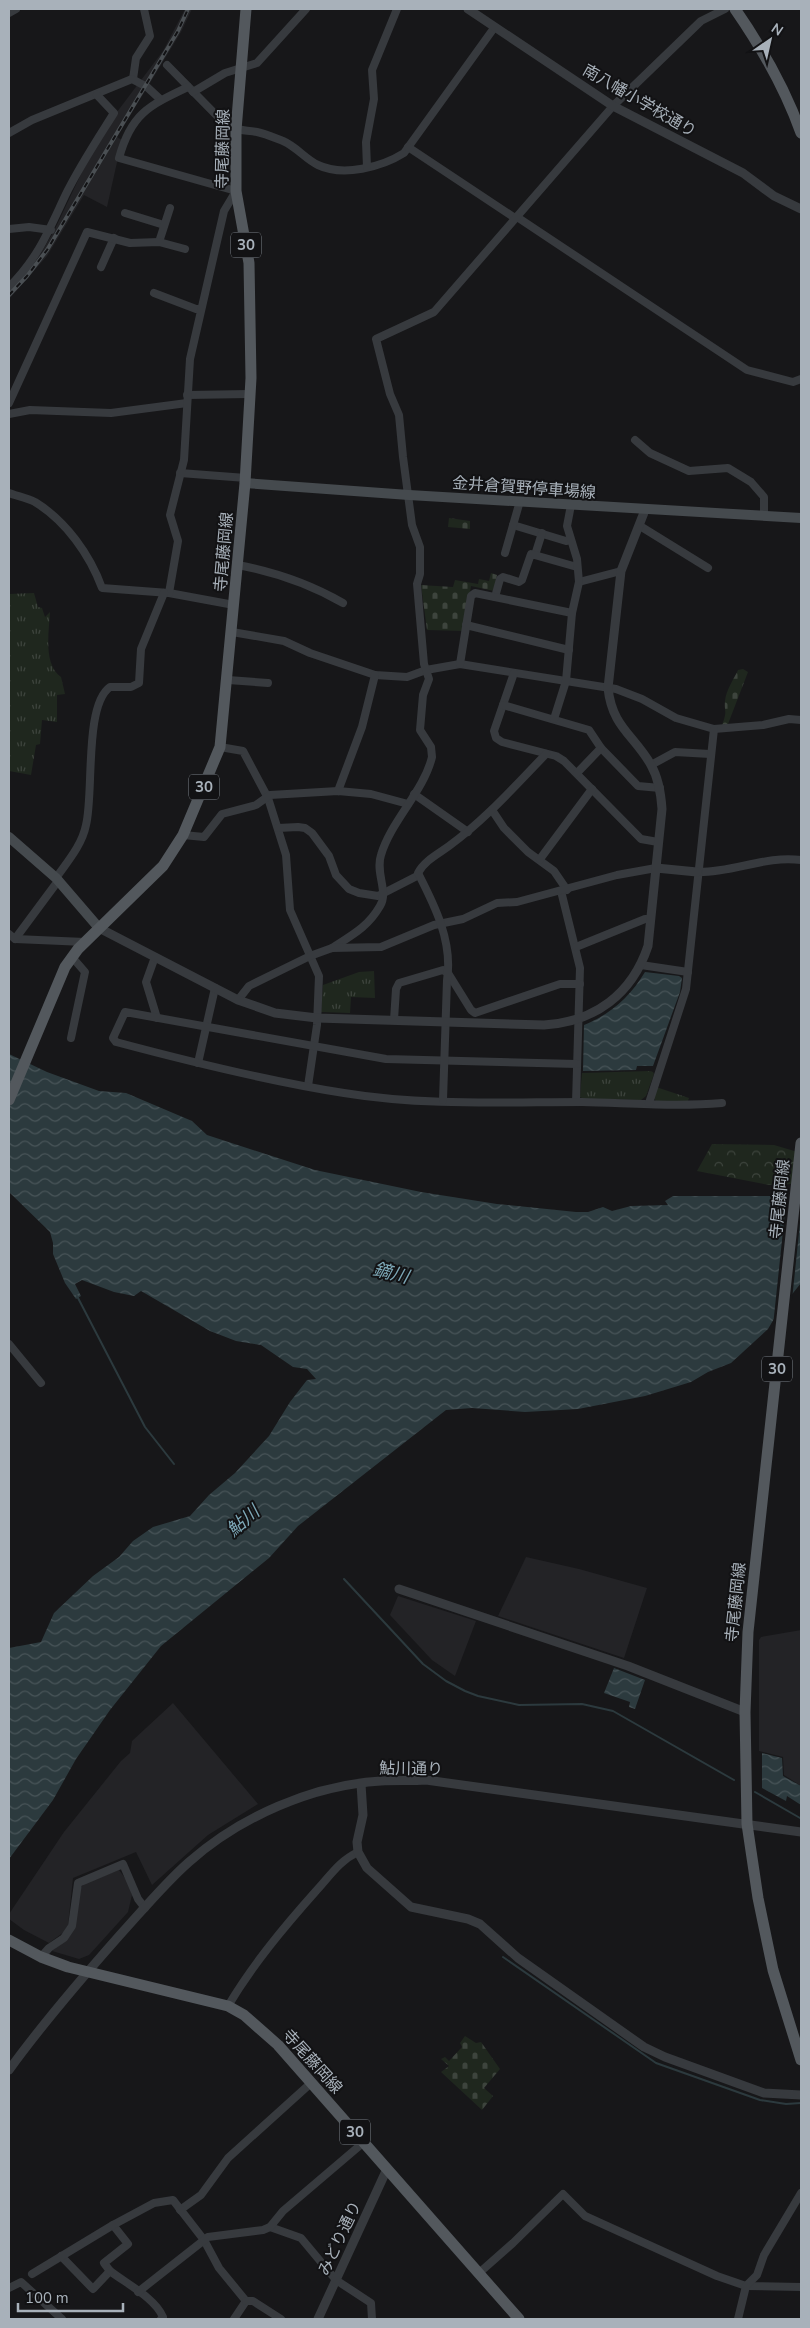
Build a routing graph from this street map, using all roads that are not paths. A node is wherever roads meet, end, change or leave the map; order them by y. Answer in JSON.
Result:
{"nodes":[{"id":1,"x":16,"y":9,"type":"edge"},
{"id":2,"x":144,"y":9,"type":"edge"},
{"id":3,"x":246,"y":9,"type":"edge"},
{"id":4,"x":306,"y":9,"type":"edge"},
{"id":5,"x":397,"y":9,"type":"edge"},
{"id":6,"x":468,"y":9,"type":"edge"},
{"id":7,"x":725,"y":9,"type":"edge"},
{"id":8,"x":735,"y":9,"type":"edge"},
{"id":9,"x":9,"y":13,"type":"edge"},
{"id":10,"x":494,"y":28,"type":"junction"},
{"id":11,"x":167,"y":65,"type":"dead end"},
{"id":12,"x":242,"y":68,"type":"junction"},
{"id":13,"x":133,"y":80,"type":"junction"},
{"id":14,"x":190,"y":90,"type":"junction"},
{"id":15,"x":97,"y":95,"type":"junction"},
{"id":16,"x":161,"y":100,"type":"junction"},
{"id":17,"x":613,"y":106,"type":"junction"},
{"id":18,"x":236,"y":130,"type":"junction"},
{"id":19,"x":9,"y":132,"type":"edge"},
{"id":20,"x":801,"y":133,"type":"edge"},
{"id":21,"x":408,"y":147,"type":"junction"},
{"id":22,"x":367,"y":167,"type":"junction"},
{"id":23,"x":236,"y":190,"type":"junction"},
{"id":24,"x":170,"y":208,"type":"dead end"},
{"id":25,"x":801,"y":210,"type":"edge"},
{"id":26,"x":126,"y":213,"type":"dead end"},
{"id":27,"x":516,"y":218,"type":"junction"},
{"id":28,"x":164,"y":225,"type":"junction"},
{"id":29,"x":9,"y":229,"type":"edge"},
{"id":30,"x":51,"y":230,"type":"junction"},
{"id":31,"x":114,"y":238,"type":"junction"},
{"id":32,"x":159,"y":242,"type":"junction"},
{"id":33,"x":185,"y":250,"type":"dead end"},
{"id":34,"x":101,"y":267,"type":"dead end"},
{"id":35,"x":9,"y":287,"type":"edge"},
{"id":36,"x":154,"y":293,"type":"dead end"},
{"id":37,"x":201,"y":309,"type":"junction"},
{"id":38,"x":801,"y":379,"type":"edge"},
{"id":39,"x":187,"y":394,"type":"junction"},
{"id":40,"x":249,"y":394,"type":"junction"},
{"id":41,"x":9,"y":403,"type":"edge"},
{"id":42,"x":187,"y":403,"type":"junction"},
{"id":43,"x":9,"y":414,"type":"edge"},
{"id":44,"x":635,"y":440,"type":"dead end"},
{"id":45,"x":180,"y":473,"type":"junction"},
{"id":46,"x":245,"y":480,"type":"junction"},
{"id":47,"x":9,"y":493,"type":"edge"},
{"id":48,"x":408,"y":495,"type":"junction"},
{"id":49,"x":520,"y":501,"type":"junction"},
{"id":50,"x":571,"y":505,"type":"junction"},
{"id":51,"x":645,"y":510,"type":"junction"},
{"id":52,"x":764,"y":516,"type":"junction"},
{"id":53,"x":801,"y":518,"type":"edge"},
{"id":54,"x":513,"y":525,"type":"junction"},
{"id":55,"x":640,"y":526,"type":"junction"},
{"id":56,"x":542,"y":533,"type":"junction"},
{"id":57,"x":570,"y":540,"type":"junction"},
{"id":58,"x":505,"y":553,"type":"dead end"},
{"id":59,"x":535,"y":555,"type":"junction"},
{"id":60,"x":238,"y":565,"type":"junction"},
{"id":61,"x":577,"y":567,"type":"junction"},
{"id":62,"x":708,"y":568,"type":"dead end"},
{"id":63,"x":621,"y":571,"type":"junction"},
{"id":64,"x":579,"y":582,"type":"junction"},
{"id":65,"x":166,"y":593,"type":"junction"},
{"id":66,"x":495,"y":597,"type":"junction"},
{"id":67,"x":343,"y":603,"type":"dead end"},
{"id":68,"x":234,"y":605,"type":"junction"},
{"id":69,"x":572,"y":613,"type":"junction"},
{"id":70,"x":466,"y":625,"type":"junction"},
{"id":71,"x":232,"y":632,"type":"junction"},
{"id":72,"x":569,"y":650,"type":"junction"},
{"id":73,"x":460,"y":664,"type":"junction"},
{"id":74,"x":426,"y":670,"type":"junction"},
{"id":75,"x":514,"y":673,"type":"junction"},
{"id":76,"x":375,"y":675,"type":"junction"},
{"id":77,"x":228,"y":680,"type":"junction"},
{"id":78,"x":566,"y":681,"type":"junction"},
{"id":79,"x":268,"y":683,"type":"dead end"},
{"id":80,"x":608,"y":688,"type":"junction"},
{"id":81,"x":503,"y":705,"type":"junction"},
{"id":82,"x":554,"y":719,"type":"junction"},
{"id":83,"x":801,"y":720,"type":"edge"},
{"id":84,"x":714,"y":729,"type":"junction"},
{"id":85,"x":220,"y":747,"type":"junction"},
{"id":86,"x":601,"y":748,"type":"junction"},
{"id":87,"x":546,"y":754,"type":"junction"},
{"id":88,"x":710,"y":754,"type":"junction"},
{"id":89,"x":651,"y":765,"type":"junction"},
{"id":90,"x":577,"y":773,"type":"junction"},
{"id":91,"x":660,"y":788,"type":"junction"},
{"id":92,"x":592,"y":789,"type":"junction"},
{"id":93,"x":338,"y":791,"type":"junction"},
{"id":94,"x":414,"y":794,"type":"junction"},
{"id":95,"x":268,"y":798,"type":"junction"},
{"id":96,"x":408,"y":804,"type":"junction"},
{"id":97,"x":492,"y":810,"type":"junction"},
{"id":98,"x":278,"y":828,"type":"junction"},
{"id":99,"x":468,"y":832,"type":"junction"},
{"id":100,"x":183,"y":835,"type":"junction"},
{"id":101,"x":9,"y":837,"type":"edge"},
{"id":102,"x":658,"y":842,"type":"junction"},
{"id":103,"x":540,"y":859,"type":"junction"},
{"id":104,"x":801,"y":860,"type":"edge"},
{"id":105,"x":656,"y":868,"type":"junction"},
{"id":106,"x":697,"y":872,"type":"junction"},
{"id":107,"x":419,"y":875,"type":"junction"},
{"id":108,"x":57,"y":879,"type":"junction"},
{"id":109,"x":564,"y":891,"type":"junction"},
{"id":110,"x":384,"y":894,"type":"junction"},
{"id":111,"x":651,"y":919,"type":"junction"},
{"id":112,"x":442,"y":924,"type":"junction"},
{"id":113,"x":99,"y":928,"type":"junction"},
{"id":114,"x":11,"y":935,"type":"edge"},
{"id":115,"x":84,"y":942,"type":"junction"},
{"id":116,"x":576,"y":947,"type":"junction"},
{"id":117,"x":332,"y":948,"type":"junction"},
{"id":118,"x":310,"y":956,"type":"junction"},
{"id":119,"x":72,"y":957,"type":"junction"},
{"id":120,"x":155,"y":957,"type":"junction"},
{"id":121,"x":641,"y":965,"type":"junction"},
{"id":122,"x":688,"y":972,"type":"junction"},
{"id":123,"x":448,"y":973,"type":"junction"},
{"id":124,"x":580,"y":984,"type":"junction"},
{"id":125,"x":215,"y":988,"type":"junction"},
{"id":126,"x":238,"y":1000,"type":"junction"},
{"id":127,"x":156,"y":1018,"type":"junction"},
{"id":128,"x":317,"y":1018,"type":"junction"},
{"id":129,"x":579,"y":1019,"type":"junction"},
{"id":130,"x":394,"y":1020,"type":"junction"},
{"id":131,"x":446,"y":1022,"type":"junction"},
{"id":132,"x":206,"y":1028,"type":"junction"},
{"id":133,"x":71,"y":1038,"type":"dead end"},
{"id":134,"x":314,"y":1046,"type":"junction"},
{"id":135,"x":445,"y":1061,"type":"junction"},
{"id":136,"x":198,"y":1062,"type":"junction"},
{"id":137,"x":577,"y":1064,"type":"junction"},
{"id":138,"x":308,"y":1086,"type":"junction"},
{"id":139,"x":9,"y":1100,"type":"edge"},
{"id":140,"x":443,"y":1100,"type":"junction"},
{"id":141,"x":576,"y":1102,"type":"junction"},
{"id":142,"x":649,"y":1103,"type":"junction"},
{"id":143,"x":722,"y":1103,"type":"dead end"},
{"id":144,"x":801,"y":1144,"type":"edge"},
{"id":145,"x":9,"y":1344,"type":"edge"},
{"id":146,"x":41,"y":1384,"type":"dead end"},
{"id":147,"x":398,"y":1589,"type":"dead end"},
{"id":148,"x":745,"y":1712,"type":"junction"},
{"id":149,"x":361,"y":1784,"type":"junction"},
{"id":150,"x":747,"y":1824,"type":"junction"},
{"id":151,"x":801,"y":1832,"type":"edge"},
{"id":152,"x":358,"y":1852,"type":"junction"},
{"id":153,"x":145,"y":1908,"type":"junction"},
{"id":154,"x":9,"y":1940,"type":"edge"},
{"id":155,"x":41,"y":1957,"type":"junction"},
{"id":156,"x":86,"y":1973,"type":"junction"},
{"id":157,"x":228,"y":2006,"type":"junction"},
{"id":158,"x":801,"y":2060,"type":"edge"},
{"id":159,"x":9,"y":2070,"type":"edge"},
{"id":160,"x":312,"y":2083,"type":"junction"},
{"id":161,"x":801,"y":2095,"type":"edge"},
{"id":162,"x":364,"y":2142,"type":"junction"},
{"id":163,"x":387,"y":2169,"type":"junction"},
{"id":164,"x":801,"y":2193,"type":"edge"},
{"id":165,"x":180,"y":2210,"type":"junction"},
{"id":166,"x":113,"y":2225,"type":"junction"},
{"id":167,"x":270,"y":2227,"type":"junction"},
{"id":168,"x":204,"y":2240,"type":"junction"},
{"id":169,"x":61,"y":2256,"type":"junction"},
{"id":170,"x":110,"y":2271,"type":"junction"},
{"id":171,"x":479,"y":2273,"type":"junction"},
{"id":172,"x":32,"y":2274,"type":"dead end"},
{"id":173,"x":336,"y":2280,"type":"junction"},
{"id":174,"x":746,"y":2286,"type":"junction"},
{"id":175,"x":801,"y":2287,"type":"edge"},
{"id":176,"x":9,"y":2288,"type":"edge"},
{"id":177,"x":138,"y":2292,"type":"junction"},
{"id":178,"x":246,"y":2301,"type":"junction"},
{"id":179,"x":62,"y":2319,"type":"edge"},
{"id":180,"x":161,"y":2319,"type":"edge"},
{"id":181,"x":234,"y":2319,"type":"edge"},
{"id":182,"x":281,"y":2319,"type":"edge"},
{"id":183,"x":318,"y":2319,"type":"edge"},
{"id":184,"x":372,"y":2319,"type":"edge"},
{"id":185,"x":519,"y":2319,"type":"edge"},
{"id":186,"x":738,"y":2319,"type":"edge"}],
"edges":[{"from":1,"to":9,"type":"street"},
{"from":2,"to":13,"type":"street"},
{"from":3,"to":12,"type":"main road","name":"寺尾藤岡線","number":"30"},
{"from":4,"to":12,"type":"street"},
{"from":5,"to":22,"type":"street"},
{"from":6,"to":10,"type":"street","name":"南八幡小学校通り"},
{"from":7,"to":17,"type":"street"},
{"from":8,"to":20,"type":"main road"},
{"from":10,"to":17,"type":"street","name":"南八幡小学校通り"},
{"from":10,"to":21,"type":"street"},
{"from":11,"to":14,"type":"street"},
{"from":12,"to":14,"type":"street"},
{"from":12,"to":18,"type":"main road","name":"寺尾藤岡線","number":"30"},
{"from":13,"to":15,"type":"street"},
{"from":13,"to":16,"type":"street"},
{"from":14,"to":16,"type":"street"},
{"from":14,"to":18,"type":"street"},
{"from":15,"to":19,"type":"street"},
{"from":15,"to":30,"type":"street"},
{"from":16,"to":23,"type":"street"},
{"from":17,"to":25,"type":"street","name":"南八幡小学校通り"},
{"from":17,"to":27,"type":"street"},
{"from":18,"to":22,"type":"street"},
{"from":18,"to":23,"type":"main road","name":"寺尾藤岡線","number":"30"},
{"from":21,"to":22,"type":"street"},
{"from":21,"to":27,"type":"street"},
{"from":23,"to":37,"type":"street"},
{"from":23,"to":40,"type":"main road","name":"寺尾藤岡線","number":"30"},
{"from":24,"to":28,"type":"street"},
{"from":26,"to":28,"type":"street"},
{"from":27,"to":38,"type":"street"},
{"from":27,"to":48,"type":"street"},
{"from":28,"to":32,"type":"street"},
{"from":29,"to":30,"type":"street"},
{"from":30,"to":35,"type":"street"},
{"from":31,"to":32,"type":"street"},
{"from":31,"to":34,"type":"street"},
{"from":31,"to":41,"type":"street"},
{"from":32,"to":33,"type":"street"},
{"from":36,"to":37,"type":"street"},
{"from":37,"to":39,"type":"street"},
{"from":39,"to":40,"type":"street"},
{"from":39,"to":42,"type":"street"},
{"from":40,"to":46,"type":"main road","name":"寺尾藤岡線","number":"30"},
{"from":42,"to":43,"type":"street"},
{"from":42,"to":45,"type":"street"},
{"from":44,"to":52,"type":"street"},
{"from":45,"to":46,"type":"street"},
{"from":45,"to":65,"type":"street"},
{"from":46,"to":48,"type":"main road","name":"金井倉賀野停車場線"},
{"from":46,"to":60,"type":"main road","name":"寺尾藤岡線","number":"30"},
{"from":47,"to":65,"type":"street"},
{"from":48,"to":49,"type":"main road","name":"金井倉賀野停車場線"},
{"from":48,"to":74,"type":"street"},
{"from":49,"to":50,"type":"main road","name":"金井倉賀野停車場線"},
{"from":49,"to":54,"type":"street"},
{"from":50,"to":51,"type":"main road","name":"金井倉賀野停車場線"},
{"from":50,"to":57,"type":"street"},
{"from":51,"to":52,"type":"main road","name":"金井倉賀野停車場線"},
{"from":51,"to":55,"type":"street"},
{"from":52,"to":53,"type":"main road","name":"金井倉賀野停車場線"},
{"from":54,"to":56,"type":"street"},
{"from":54,"to":58,"type":"street"},
{"from":55,"to":62,"type":"street"},
{"from":55,"to":63,"type":"street"},
{"from":56,"to":57,"type":"street"},
{"from":56,"to":59,"type":"street"},
{"from":57,"to":61,"type":"street"},
{"from":59,"to":61,"type":"street"},
{"from":59,"to":66,"type":"street"},
{"from":60,"to":67,"type":"street"},
{"from":60,"to":68,"type":"main road","name":"寺尾藤岡線","number":"30"},
{"from":61,"to":64,"type":"street"},
{"from":63,"to":64,"type":"street"},
{"from":63,"to":80,"type":"street"},
{"from":64,"to":69,"type":"street"},
{"from":65,"to":68,"type":"street"},
{"from":65,"to":108,"type":"street"},
{"from":66,"to":69,"type":"street"},
{"from":66,"to":70,"type":"street"},
{"from":68,"to":71,"type":"main road","name":"寺尾藤岡線","number":"30"},
{"from":69,"to":72,"type":"street"},
{"from":70,"to":72,"type":"street"},
{"from":70,"to":73,"type":"street"},
{"from":71,"to":76,"type":"street"},
{"from":71,"to":77,"type":"main road","name":"寺尾藤岡線","number":"30"},
{"from":72,"to":78,"type":"street"},
{"from":73,"to":74,"type":"street"},
{"from":73,"to":75,"type":"street"},
{"from":74,"to":76,"type":"street"},
{"from":74,"to":94,"type":"street"},
{"from":75,"to":78,"type":"street"},
{"from":75,"to":81,"type":"street"},
{"from":76,"to":93,"type":"street"},
{"from":77,"to":79,"type":"street"},
{"from":77,"to":85,"type":"main road","name":"寺尾藤岡線","number":"30"},
{"from":78,"to":80,"type":"street"},
{"from":78,"to":82,"type":"street"},
{"from":80,"to":84,"type":"street"},
{"from":80,"to":89,"type":"street"},
{"from":81,"to":82,"type":"street"},
{"from":81,"to":87,"type":"street"},
{"from":82,"to":86,"type":"street"},
{"from":83,"to":84,"type":"street"},
{"from":84,"to":88,"type":"street"},
{"from":85,"to":95,"type":"street"},
{"from":85,"to":100,"type":"main road","name":"寺尾藤岡線","number":"30"},
{"from":86,"to":90,"type":"street"},
{"from":86,"to":91,"type":"street"},
{"from":87,"to":90,"type":"street"},
{"from":87,"to":97,"type":"street"},
{"from":88,"to":89,"type":"street"},
{"from":88,"to":106,"type":"street"},
{"from":89,"to":91,"type":"street"},
{"from":90,"to":92,"type":"street"},
{"from":91,"to":102,"type":"street"},
{"from":92,"to":102,"type":"street"},
{"from":92,"to":103,"type":"street"},
{"from":93,"to":95,"type":"street"},
{"from":93,"to":96,"type":"street"},
{"from":94,"to":96,"type":"street"},
{"from":94,"to":99,"type":"street"},
{"from":95,"to":98,"type":"street"},
{"from":95,"to":100,"type":"street"},
{"from":96,"to":110,"type":"street"},
{"from":97,"to":99,"type":"street"},
{"from":97,"to":103,"type":"street"},
{"from":98,"to":110,"type":"street"},
{"from":98,"to":118,"type":"street"},
{"from":99,"to":107,"type":"street"},
{"from":100,"to":113,"type":"main road","name":"寺尾藤岡線","number":"30"},
{"from":101,"to":108,"type":"main road"},
{"from":102,"to":105,"type":"street"},
{"from":103,"to":109,"type":"street"},
{"from":104,"to":106,"type":"street"},
{"from":105,"to":106,"type":"street"},
{"from":105,"to":109,"type":"street"},
{"from":105,"to":111,"type":"street"},
{"from":106,"to":122,"type":"street"},
{"from":107,"to":110,"type":"street"},
{"from":107,"to":112,"type":"street"},
{"from":108,"to":113,"type":"main road"},
{"from":108,"to":114,"type":"street"},
{"from":109,"to":112,"type":"street"},
{"from":109,"to":116,"type":"street"},
{"from":110,"to":117,"type":"street"},
{"from":111,"to":116,"type":"street"},
{"from":111,"to":121,"type":"street"},
{"from":112,"to":117,"type":"street"},
{"from":112,"to":123,"type":"street"},
{"from":113,"to":115,"type":"main road","name":"寺尾藤岡線","number":"30"},
{"from":113,"to":120,"type":"street"},
{"from":114,"to":115,"type":"street"},
{"from":115,"to":119,"type":"main road","name":"寺尾藤岡線","number":"30"},
{"from":116,"to":124,"type":"street"},
{"from":117,"to":118,"type":"street"},
{"from":118,"to":126,"type":"street"},
{"from":118,"to":128,"type":"street"},
{"from":119,"to":133,"type":"street"},
{"from":119,"to":139,"type":"main road","name":"寺尾藤岡線","number":"30"},
{"from":120,"to":125,"type":"street"},
{"from":120,"to":127,"type":"street"},
{"from":121,"to":122,"type":"street"},
{"from":121,"to":129,"type":"street"},
{"from":122,"to":142,"type":"street"},
{"from":123,"to":124,"type":"street"},
{"from":123,"to":130,"type":"street"},
{"from":123,"to":131,"type":"street"},
{"from":124,"to":129,"type":"street"},
{"from":125,"to":126,"type":"street"},
{"from":125,"to":132,"type":"street"},
{"from":126,"to":128,"type":"street"},
{"from":127,"to":132,"type":"street"},
{"from":127,"to":136,"type":"street"},
{"from":128,"to":130,"type":"street"},
{"from":128,"to":134,"type":"street"},
{"from":129,"to":131,"type":"street"},
{"from":129,"to":137,"type":"street"},
{"from":130,"to":131,"type":"street"},
{"from":131,"to":135,"type":"street"},
{"from":132,"to":134,"type":"street"},
{"from":132,"to":136,"type":"street"},
{"from":134,"to":135,"type":"street"},
{"from":134,"to":138,"type":"street"},
{"from":135,"to":137,"type":"street"},
{"from":135,"to":140,"type":"street"},
{"from":136,"to":138,"type":"street"},
{"from":137,"to":141,"type":"street"},
{"from":138,"to":140,"type":"street"},
{"from":140,"to":141,"type":"street"},
{"from":141,"to":142,"type":"street"},
{"from":142,"to":143,"type":"street"},
{"from":144,"to":148,"type":"main road","name":"寺尾藤岡線","number":"30"},
{"from":145,"to":146,"type":"street"},
{"from":147,"to":148,"type":"street"},
{"from":148,"to":150,"type":"main road","name":"寺尾藤岡線","number":"30"},
{"from":149,"to":150,"type":"street","name":"鮎川通り"},
{"from":149,"to":152,"type":"street"},
{"from":149,"to":153,"type":"street","name":"鮎川通り"},
{"from":150,"to":151,"type":"street","name":"鮎川通り"},
{"from":150,"to":158,"type":"main road","name":"寺尾藤岡線"},
{"from":152,"to":157,"type":"street"},
{"from":152,"to":161,"type":"street"},
{"from":153,"to":155,"type":"street"},
{"from":153,"to":156,"type":"street","name":"鮎川通り"},
{"from":154,"to":155,"type":"main road","name":"寺尾藤岡線","number":"30"},
{"from":155,"to":156,"type":"main road","name":"寺尾藤岡線","number":"30"},
{"from":156,"to":157,"type":"main road","name":"寺尾藤岡線","number":"30"},
{"from":156,"to":159,"type":"street","name":"鮎川通り"},
{"from":157,"to":160,"type":"main road","name":"寺尾藤岡線","number":"30"},
{"from":160,"to":162,"type":"main road","name":"寺尾藤岡線","number":"30"},
{"from":160,"to":165,"type":"street"},
{"from":162,"to":163,"type":"main road","name":"寺尾藤岡線","number":"30"},
{"from":162,"to":167,"type":"street"},
{"from":163,"to":171,"type":"main road","name":"寺尾藤岡線","number":"30"},
{"from":163,"to":173,"type":"street","name":"みどり通り"},
{"from":164,"to":174,"type":"street"},
{"from":165,"to":166,"type":"street"},
{"from":165,"to":168,"type":"street"},
{"from":166,"to":169,"type":"street"},
{"from":166,"to":170,"type":"street"},
{"from":167,"to":168,"type":"street"},
{"from":167,"to":173,"type":"street"},
{"from":168,"to":177,"type":"street"},
{"from":168,"to":178,"type":"street"},
{"from":169,"to":170,"type":"street"},
{"from":169,"to":172,"type":"street"},
{"from":170,"to":177,"type":"street"},
{"from":171,"to":174,"type":"street"},
{"from":171,"to":185,"type":"main road","name":"寺尾藤岡線","number":"30"},
{"from":173,"to":183,"type":"street","name":"みどり通り"},
{"from":173,"to":184,"type":"street"},
{"from":174,"to":175,"type":"street"},
{"from":174,"to":186,"type":"street"},
{"from":176,"to":179,"type":"street"},
{"from":177,"to":180,"type":"street"},
{"from":178,"to":181,"type":"street"},
{"from":178,"to":182,"type":"street"}]}
